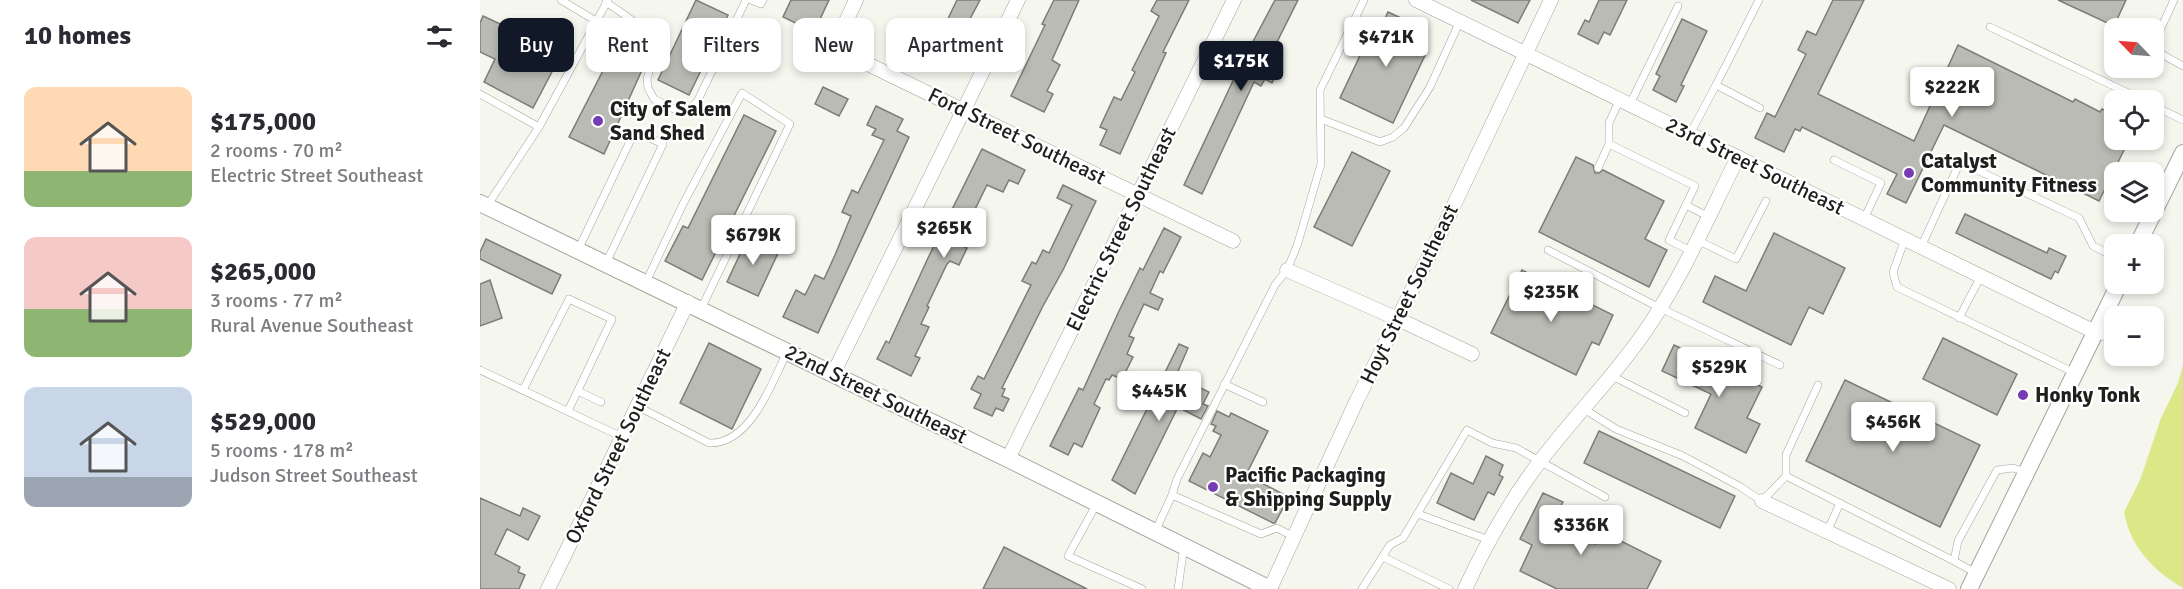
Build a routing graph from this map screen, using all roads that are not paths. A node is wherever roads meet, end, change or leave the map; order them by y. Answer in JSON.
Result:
{"nodes":[{"id":1,"x":561,"y":0,"type":"edge"},
{"id":2,"x":746,"y":0,"type":"edge"},
{"id":3,"x":751,"y":0,"type":"edge"},
{"id":4,"x":763,"y":0,"type":"edge"},
{"id":5,"x":856,"y":0,"type":"edge"},
{"id":6,"x":1018,"y":0,"type":"edge"},
{"id":7,"x":1234,"y":0,"type":"edge"},
{"id":8,"x":1364,"y":0,"type":"edge"},
{"id":9,"x":1416,"y":0,"type":"edge"},
{"id":10,"x":1551,"y":0,"type":"edge"},
{"id":11,"x":1758,"y":0,"type":"edge"},
{"id":12,"x":2174,"y":0,"type":"edge"},
{"id":13,"x":607,"y":1,"type":"edge"},
{"id":14,"x":1678,"y":6,"type":"dead end"},
{"id":15,"x":591,"y":18,"type":"edge"},
{"id":16,"x":598,"y":18,"type":"edge"},
{"id":17,"x":1460,"y":21,"type":"junction"},
{"id":18,"x":2164,"y":22,"type":"edge"},
{"id":19,"x":1990,"y":27,"type":"dead end"},
{"id":20,"x":586,"y":40,"type":"edge"},
{"id":21,"x":1524,"y":52,"type":"junction"},
{"id":22,"x":2164,"y":55,"type":"edge"},
{"id":23,"x":2183,"y":66,"type":"edge"},
{"id":24,"x":1716,"y":85,"type":"junction"},
{"id":25,"x":2122,"y":90,"type":"edge"},
{"id":26,"x":480,"y":94,"type":"edge"},
{"id":27,"x":1625,"y":102,"type":"junction"},
{"id":28,"x":1760,"y":108,"type":"dead end"},
{"id":29,"x":962,"y":111,"type":"junction"},
{"id":30,"x":2164,"y":111,"type":"edge"},
{"id":31,"x":1321,"y":119,"type":"junction"},
{"id":32,"x":2183,"y":120,"type":"edge"},
{"id":33,"x":539,"y":127,"type":"junction"},
{"id":34,"x":1690,"y":134,"type":"junction"},
{"id":35,"x":1609,"y":144,"type":"junction"},
{"id":36,"x":2183,"y":153,"type":"edge"},
{"id":37,"x":1738,"y":158,"type":"junction"},
{"id":38,"x":1834,"y":160,"type":"dead end"},
{"id":39,"x":1598,"y":168,"type":"dead end"},
{"id":40,"x":1138,"y":195,"type":"junction"},
{"id":41,"x":1766,"y":201,"type":"dead end"},
{"id":42,"x":484,"y":204,"type":"edge"},
{"id":43,"x":1686,"y":205,"type":"junction"},
{"id":44,"x":1709,"y":217,"type":"junction"},
{"id":45,"x":1864,"y":219,"type":"junction"},
{"id":46,"x":2143,"y":234,"type":"edge"},
{"id":47,"x":1905,"y":239,"type":"junction"},
{"id":48,"x":1233,"y":241,"type":"dead end"},
{"id":49,"x":1694,"y":245,"type":"junction"},
{"id":50,"x":1921,"y":247,"type":"junction"},
{"id":51,"x":578,"y":250,"type":"junction"},
{"id":52,"x":1548,"y":250,"type":"dead end"},
{"id":53,"x":2104,"y":252,"type":"edge"},
{"id":54,"x":606,"y":263,"type":"junction"},
{"id":55,"x":1287,"y":270,"type":"junction"},
{"id":56,"x":1981,"y":276,"type":"junction"},
{"id":57,"x":646,"y":282,"type":"junction"},
{"id":58,"x":2114,"y":294,"type":"edge"},
{"id":59,"x":694,"y":306,"type":"junction"},
{"id":60,"x":1660,"y":308,"type":"junction"},
{"id":61,"x":1959,"y":318,"type":"junction"},
{"id":62,"x":1398,"y":319,"type":"junction"},
{"id":63,"x":2095,"y":332,"type":"junction"},
{"id":64,"x":2104,"y":336,"type":"edge"},
{"id":65,"x":787,"y":351,"type":"junction"},
{"id":66,"x":1472,"y":354,"type":"dead end"},
{"id":67,"x":1780,"y":365,"type":"dead end"},
{"id":68,"x":480,"y":370,"type":"edge"},
{"id":69,"x":2075,"y":372,"type":"junction"},
{"id":70,"x":833,"y":374,"type":"junction"},
{"id":71,"x":1612,"y":376,"type":"junction"},
{"id":72,"x":1224,"y":384,"type":"junction"},
{"id":73,"x":1818,"y":385,"type":"dead end"},
{"id":74,"x":524,"y":390,"type":"junction"},
{"id":75,"x":578,"y":390,"type":"junction"},
{"id":76,"x":601,"y":402,"type":"dead end"},
{"id":77,"x":1263,"y":402,"type":"dead end"},
{"id":78,"x":637,"y":406,"type":"junction"},
{"id":79,"x":1584,"y":409,"type":"junction"},
{"id":80,"x":568,"y":411,"type":"junction"},
{"id":81,"x":1685,"y":413,"type":"dead end"},
{"id":82,"x":622,"y":437,"type":"junction"},
{"id":83,"x":1008,"y":459,"type":"junction"},
{"id":84,"x":1541,"y":461,"type":"junction"},
{"id":85,"x":2026,"y":472,"type":"junction"},
{"id":86,"x":1786,"y":476,"type":"junction"},
{"id":87,"x":1172,"y":495,"type":"junction"},
{"id":88,"x":1605,"y":497,"type":"dead end"},
{"id":89,"x":1762,"y":501,"type":"junction"},
{"id":90,"x":1096,"y":503,"type":"junction"},
{"id":91,"x":1840,"y":503,"type":"junction"},
{"id":92,"x":1418,"y":514,"type":"junction"},
{"id":93,"x":1155,"y":531,"type":"junction"},
{"id":94,"x":1827,"y":531,"type":"junction"},
{"id":95,"x":1294,"y":537,"type":"junction"},
{"id":96,"x":1489,"y":540,"type":"junction"},
{"id":97,"x":1184,"y":546,"type":"junction"},
{"id":98,"x":1383,"y":557,"type":"junction"},
{"id":99,"x":1954,"y":561,"type":"junction"},
{"id":100,"x":1977,"y":574,"type":"junction"},
{"id":101,"x":1468,"y":588,"type":"edge"},
{"id":102,"x":548,"y":589,"type":"edge"},
{"id":103,"x":1142,"y":589,"type":"edge"},
{"id":104,"x":1178,"y":589,"type":"edge"},
{"id":105,"x":1270,"y":589,"type":"edge"},
{"id":106,"x":1362,"y":589,"type":"edge"},
{"id":107,"x":1449,"y":589,"type":"edge"},
{"id":108,"x":1949,"y":589,"type":"edge"},
{"id":109,"x":1969,"y":589,"type":"edge"}],
"edges":[{"from":1,"to":15,"type":"lane"},
{"from":2,"to":13,"type":"lane"},
{"from":3,"to":4,"type":"lane"},
{"from":5,"to":29,"type":"street","name":"Ford Street Southeast"},
{"from":6,"to":29,"type":"street"},
{"from":7,"to":40,"type":"street","name":"Electric Street Southeast"},
{"from":8,"to":31,"type":"lane"},
{"from":9,"to":17,"type":"street","name":"23rd Street Southeast"},
{"from":10,"to":21,"type":"street","name":"Hoyt Street Southeast"},
{"from":11,"to":24,"type":"lane"},
{"from":12,"to":18,"type":"lane"},
{"from":13,"to":16,"type":"lane"},
{"from":14,"to":27,"type":"lane"},
{"from":17,"to":21,"type":"street","name":"23rd Street Southeast"},
{"from":17,"to":31,"type":"lane"},
{"from":19,"to":25,"type":"lane"},
{"from":20,"to":33,"type":"lane"},
{"from":21,"to":27,"type":"street","name":"23rd Street Southeast"},
{"from":21,"to":62,"type":"street","name":"Hoyt Street Southeast"},
{"from":22,"to":23,"type":"lane"},
{"from":24,"to":28,"type":"lane"},
{"from":24,"to":34,"type":"lane"},
{"from":26,"to":33,"type":"lane"},
{"from":27,"to":34,"type":"street","name":"23rd Street Southeast"},
{"from":27,"to":35,"type":"lane"},
{"from":29,"to":40,"type":"street","name":"Ford Street Southeast"},
{"from":29,"to":70,"type":"street"},
{"from":30,"to":32,"type":"lane"},
{"from":31,"to":55,"type":"lane"},
{"from":33,"to":42,"type":"lane"},
{"from":34,"to":37,"type":"street","name":"23rd Street Southeast"},
{"from":35,"to":39,"type":"lane"},
{"from":35,"to":43,"type":"lane"},
{"from":36,"to":46,"type":"street"},
{"from":37,"to":44,"type":"street"},
{"from":37,"to":45,"type":"street","name":"23rd Street Southeast"},
{"from":38,"to":45,"type":"lane"},
{"from":40,"to":48,"type":"street","name":"Ford Street Southeast"},
{"from":40,"to":83,"type":"street","name":"Electric Street Southeast"},
{"from":41,"to":49,"type":"lane"},
{"from":42,"to":51,"type":"street","name":"22nd Street Southeast"},
{"from":43,"to":44,"type":"lane"},
{"from":43,"to":49,"type":"lane"},
{"from":44,"to":49,"type":"street"},
{"from":45,"to":47,"type":"street","name":"23rd Street Southeast"},
{"from":47,"to":50,"type":"street","name":"23rd Street Southeast"},
{"from":47,"to":61,"type":"lane"},
{"from":49,"to":60,"type":"street"},
{"from":50,"to":53,"type":"lane"},
{"from":50,"to":56,"type":"street","name":"23rd Street Southeast"},
{"from":51,"to":54,"type":"street","name":"22nd Street Southeast"},
{"from":51,"to":54,"type":"lane"},
{"from":52,"to":60,"type":"lane"},
{"from":54,"to":57,"type":"street","name":"22nd Street Southeast"},
{"from":55,"to":62,"type":"street"},
{"from":55,"to":72,"type":"lane"},
{"from":56,"to":61,"type":"lane"},
{"from":56,"to":63,"type":"street","name":"23rd Street Southeast"},
{"from":57,"to":59,"type":"street","name":"22nd Street Southeast"},
{"from":57,"to":59,"type":"lane"},
{"from":58,"to":63,"type":"street"},
{"from":59,"to":65,"type":"street","name":"22nd Street Southeast"},
{"from":59,"to":78,"type":"street","name":"Oxford Street Southeast"},
{"from":60,"to":67,"type":"lane"},
{"from":60,"to":71,"type":"street"},
{"from":61,"to":69,"type":"lane"},
{"from":62,"to":66,"type":"street"},
{"from":62,"to":95,"type":"street","name":"Hoyt Street Southeast"},
{"from":63,"to":64,"type":"lane"},
{"from":63,"to":69,"type":"street"},
{"from":65,"to":70,"type":"street","name":"22nd Street Southeast"},
{"from":65,"to":78,"type":"lane"},
{"from":68,"to":74,"type":"lane"},
{"from":69,"to":85,"type":"street"},
{"from":70,"to":83,"type":"street","name":"22nd Street Southeast"},
{"from":71,"to":79,"type":"street"},
{"from":71,"to":81,"type":"lane"},
{"from":72,"to":77,"type":"lane"},
{"from":72,"to":87,"type":"lane"},
{"from":73,"to":86,"type":"lane"},
{"from":74,"to":75,"type":"lane"},
{"from":74,"to":80,"type":"lane"},
{"from":75,"to":76,"type":"lane"},
{"from":75,"to":80,"type":"lane"},
{"from":78,"to":82,"type":"street","name":"Oxford Street Southeast"},
{"from":79,"to":84,"type":"street"},
{"from":79,"to":89,"type":"lane"},
{"from":80,"to":82,"type":"lane"},
{"from":82,"to":102,"type":"street","name":"Oxford Street Southeast"},
{"from":83,"to":90,"type":"street","name":"22nd Street Southeast"},
{"from":84,"to":88,"type":"lane"},
{"from":84,"to":92,"type":"lane"},
{"from":84,"to":96,"type":"street"},
{"from":85,"to":99,"type":"lane"},
{"from":85,"to":100,"type":"street"},
{"from":86,"to":89,"type":"lane"},
{"from":86,"to":91,"type":"lane"},
{"from":87,"to":93,"type":"lane"},
{"from":87,"to":95,"type":"lane"},
{"from":89,"to":94,"type":"street"},
{"from":90,"to":93,"type":"street","name":"22nd Street Southeast"},
{"from":90,"to":103,"type":"lane"},
{"from":91,"to":94,"type":"lane"},
{"from":91,"to":99,"type":"lane"},
{"from":92,"to":96,"type":"lane"},
{"from":92,"to":98,"type":"lane"},
{"from":93,"to":97,"type":"street","name":"22nd Street Southeast"},
{"from":94,"to":108,"type":"street"},
{"from":95,"to":105,"type":"street","name":"Hoyt Street Southeast"},
{"from":96,"to":101,"type":"street"},
{"from":97,"to":104,"type":"lane"},
{"from":97,"to":105,"type":"street","name":"22nd Street Southeast"},
{"from":98,"to":106,"type":"lane"},
{"from":98,"to":107,"type":"lane"},
{"from":99,"to":100,"type":"lane"},
{"from":100,"to":109,"type":"street"}]}
